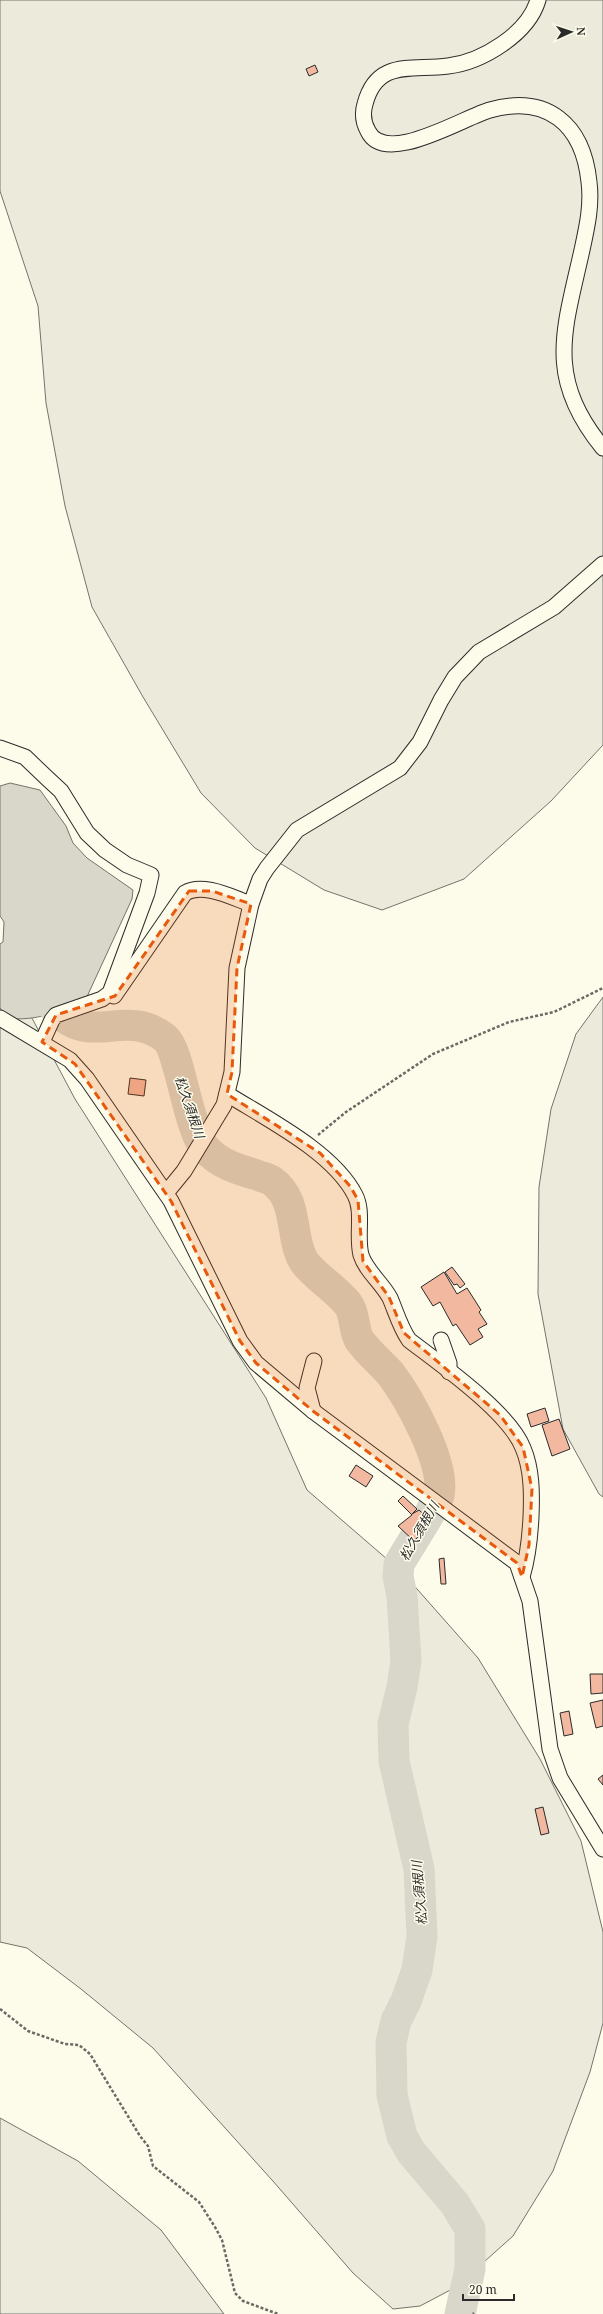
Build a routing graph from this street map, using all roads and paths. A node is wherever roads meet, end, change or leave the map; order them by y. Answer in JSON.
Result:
{"nodes":[{"id":1,"x":538,"y":0,"type":"edge"},
{"id":2,"x":603,"y":448,"type":"edge"},
{"id":3,"x":603,"y":564,"type":"edge"},
{"id":4,"x":0,"y":748,"type":"edge"},
{"id":5,"x":252,"y":904,"type":"junction"},
{"id":6,"x":603,"y":988,"type":"edge"},
{"id":7,"x":107,"y":997,"type":"junction"},
{"id":8,"x":0,"y":1018,"type":"edge"},
{"id":9,"x":42,"y":1042,"type":"junction"},
{"id":10,"x":227,"y":1094,"type":"junction"},
{"id":11,"x":307,"y":1144,"type":"junction"},
{"id":12,"x":166,"y":1193,"type":"junction"},
{"id":13,"x":442,"y":1340,"type":"dead end"},
{"id":14,"x":314,"y":1361,"type":"dead end"},
{"id":15,"x":449,"y":1372,"type":"junction"},
{"id":16,"x":313,"y":1411,"type":"junction"},
{"id":17,"x":522,"y":1577,"type":"junction"},
{"id":18,"x":603,"y":1849,"type":"edge"},
{"id":19,"x":0,"y":2008,"type":"edge"},
{"id":20,"x":278,"y":2314,"type":"edge"}],
"edges":[{"from":1,"to":2,"type":"street"},
{"from":3,"to":5,"type":"street"},
{"from":4,"to":7,"type":"street"},
{"from":5,"to":7,"type":"street"},
{"from":5,"to":10,"type":"street"},
{"from":6,"to":11,"type":"path"},
{"from":7,"to":9,"type":"street"},
{"from":8,"to":9,"type":"street"},
{"from":9,"to":12,"type":"street"},
{"from":10,"to":11,"type":"street"},
{"from":10,"to":12,"type":"street"},
{"from":11,"to":15,"type":"street"},
{"from":12,"to":16,"type":"street"},
{"from":13,"to":15,"type":"street"},
{"from":14,"to":16,"type":"street"},
{"from":15,"to":17,"type":"street"},
{"from":16,"to":17,"type":"street"},
{"from":17,"to":18,"type":"street"},
{"from":19,"to":20,"type":"path"}]}
